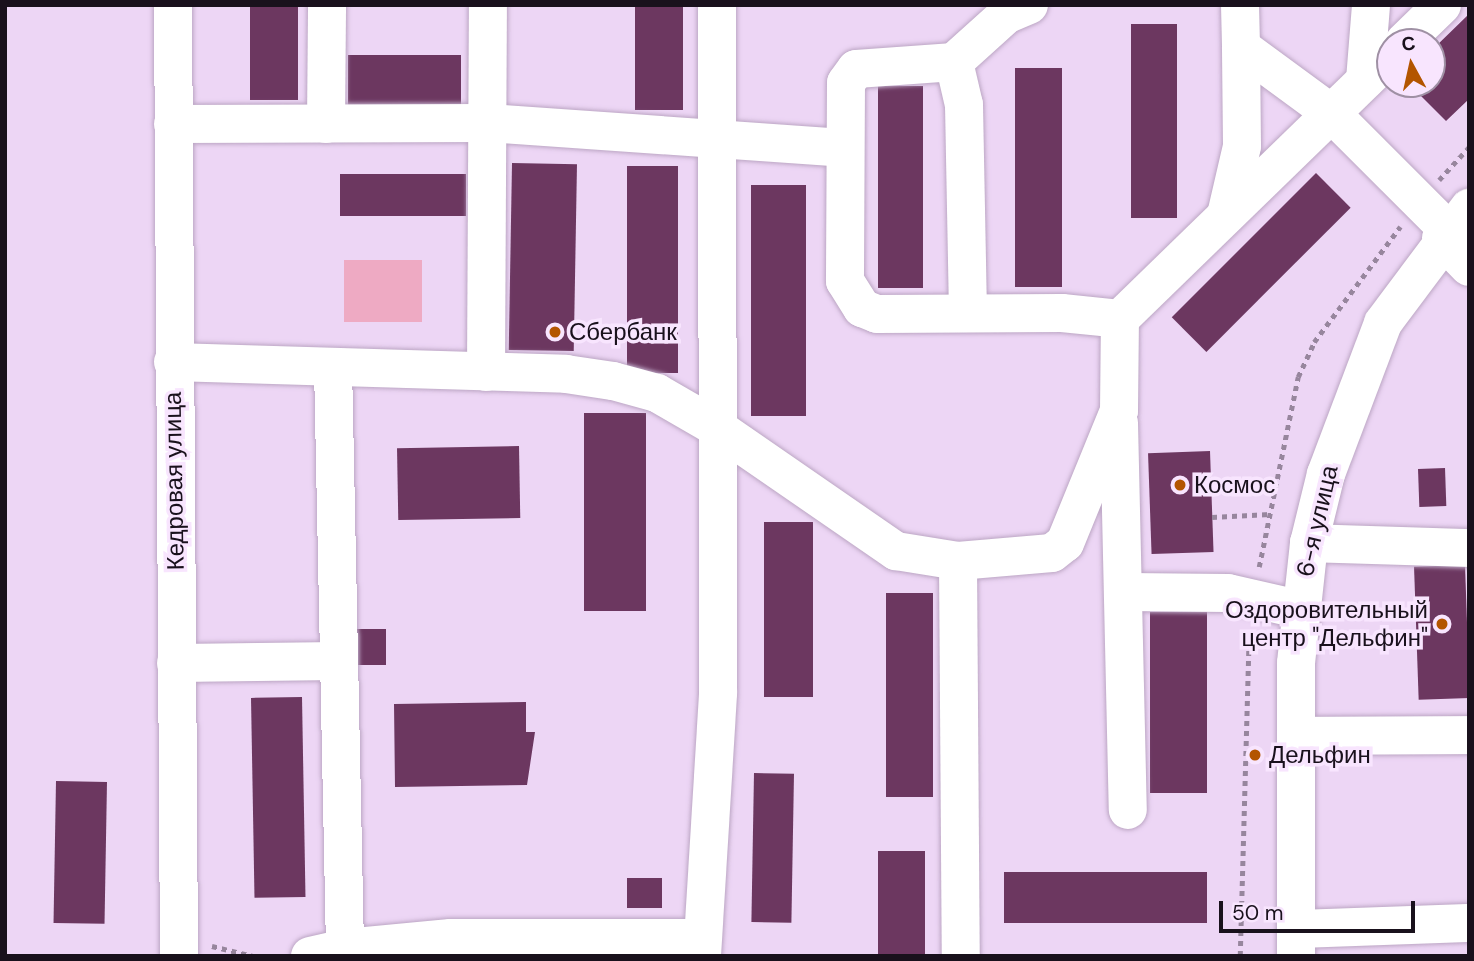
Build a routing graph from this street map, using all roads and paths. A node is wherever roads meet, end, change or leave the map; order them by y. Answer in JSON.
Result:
{"nodes":[{"id":1,"x":173,"y":5,"type":"edge"},
{"id":2,"x":327,"y":5,"type":"edge"},
{"id":3,"x":488,"y":5,"type":"edge"},
{"id":4,"x":717,"y":5,"type":"edge"},
{"id":5,"x":1029,"y":5,"type":"edge"},
{"id":6,"x":1240,"y":5,"type":"edge"},
{"id":7,"x":1371,"y":5,"type":"edge"},
{"id":8,"x":1442,"y":5,"type":"edge"},
{"id":9,"x":1418,"y":28,"type":"edge"},
{"id":10,"x":1241,"y":47,"type":"junction"},
{"id":11,"x":1376,"y":58,"type":"edge"},
{"id":12,"x":954,"y":62,"type":"junction"},
{"id":13,"x":1376,"y":69,"type":"edge"},
{"id":14,"x":1331,"y":113,"type":"junction"},
{"id":15,"x":488,"y":123,"type":"junction"},
{"id":16,"x":173,"y":124,"type":"junction"},
{"id":17,"x":326,"y":124,"type":"junction"},
{"id":18,"x":715,"y":141,"type":"junction"},
{"id":19,"x":843,"y":148,"type":"junction"},
{"id":20,"x":1225,"y":217,"type":"junction"},
{"id":21,"x":1453,"y":225,"type":"edge"},
{"id":22,"x":1469,"y":267,"type":"edge"},
{"id":23,"x":968,"y":313,"type":"junction"},
{"id":24,"x":1120,"y":319,"type":"junction"},
{"id":25,"x":173,"y":362,"type":"junction"},
{"id":26,"x":333,"y":367,"type":"junction"},
{"id":27,"x":486,"y":372,"type":"junction"},
{"id":28,"x":1119,"y":411,"type":"junction"},
{"id":29,"x":716,"y":427,"type":"junction"},
{"id":30,"x":1270,"y":514,"type":"dead end"},
{"id":31,"x":1212,"y":517,"type":"dead end"},
{"id":32,"x":1309,"y":543,"type":"junction"},
{"id":33,"x":1469,"y":548,"type":"edge"},
{"id":34,"x":958,"y":561,"type":"junction"},
{"id":35,"x":1128,"y":592,"type":"junction"},
{"id":36,"x":1298,"y":609,"type":"junction"},
{"id":37,"x":339,"y":661,"type":"junction"},
{"id":38,"x":176,"y":663,"type":"junction"},
{"id":39,"x":1469,"y":735,"type":"edge"},
{"id":40,"x":1296,"y":736,"type":"junction"},
{"id":41,"x":1128,"y":810,"type":"dead end"},
{"id":42,"x":1469,"y":923,"type":"edge"},
{"id":43,"x":1296,"y":942,"type":"edge"},
{"id":44,"x":702,"y":947,"type":"edge"},
{"id":45,"x":196,"y":951,"type":"edge"},
{"id":46,"x":327,"y":952,"type":"edge"},
{"id":47,"x":253,"y":956,"type":"edge"},
{"id":48,"x":961,"y":956,"type":"edge"}],
"edges":[{"from":1,"to":16,"type":"street","name":"Кедровая улица"},
{"from":2,"to":17,"type":"street"},
{"from":3,"to":15,"type":"street"},
{"from":4,"to":18,"type":"street"},
{"from":5,"to":12,"type":"street"},
{"from":6,"to":10,"type":"street"},
{"from":7,"to":11,"type":"street"},
{"from":8,"to":9,"type":"street"},
{"from":10,"to":14,"type":"street"},
{"from":10,"to":20,"type":"street"},
{"from":12,"to":19,"type":"street"},
{"from":12,"to":23,"type":"street"},
{"from":13,"to":14,"type":"street"},
{"from":14,"to":20,"type":"street"},
{"from":14,"to":21,"type":"street"},
{"from":15,"to":17,"type":"street"},
{"from":15,"to":18,"type":"street"},
{"from":15,"to":27,"type":"street"},
{"from":16,"to":17,"type":"street"},
{"from":16,"to":25,"type":"street","name":"Кедровая улица"},
{"from":18,"to":19,"type":"street"},
{"from":18,"to":29,"type":"street"},
{"from":19,"to":23,"type":"street"},
{"from":20,"to":24,"type":"street"},
{"from":21,"to":22,"type":"street"},
{"from":21,"to":32,"type":"street","name":"6-я улица"},
{"from":23,"to":24,"type":"street"},
{"from":24,"to":28,"type":"street"},
{"from":25,"to":26,"type":"street"},
{"from":25,"to":38,"type":"street","name":"Кедровая улица"},
{"from":26,"to":27,"type":"street"},
{"from":26,"to":37,"type":"street"},
{"from":27,"to":29,"type":"street"},
{"from":28,"to":34,"type":"street"},
{"from":28,"to":35,"type":"street"},
{"from":29,"to":34,"type":"street"},
{"from":29,"to":44,"type":"street"},
{"from":30,"to":31,"type":"path"},
{"from":32,"to":33,"type":"street"},
{"from":32,"to":36,"type":"street","name":"6-я улица"},
{"from":34,"to":48,"type":"street"},
{"from":35,"to":36,"type":"street"},
{"from":35,"to":41,"type":"street"},
{"from":36,"to":40,"type":"street","name":"6-я улица"},
{"from":37,"to":38,"type":"street"},
{"from":37,"to":46,"type":"street"},
{"from":38,"to":45,"type":"street","name":"Кедровая улица"},
{"from":39,"to":40,"type":"street"},
{"from":40,"to":43,"type":"street","name":"6-я улица"},
{"from":42,"to":43,"type":"street"},
{"from":44,"to":46,"type":"street"},
{"from":45,"to":47,"type":"path"}]}
